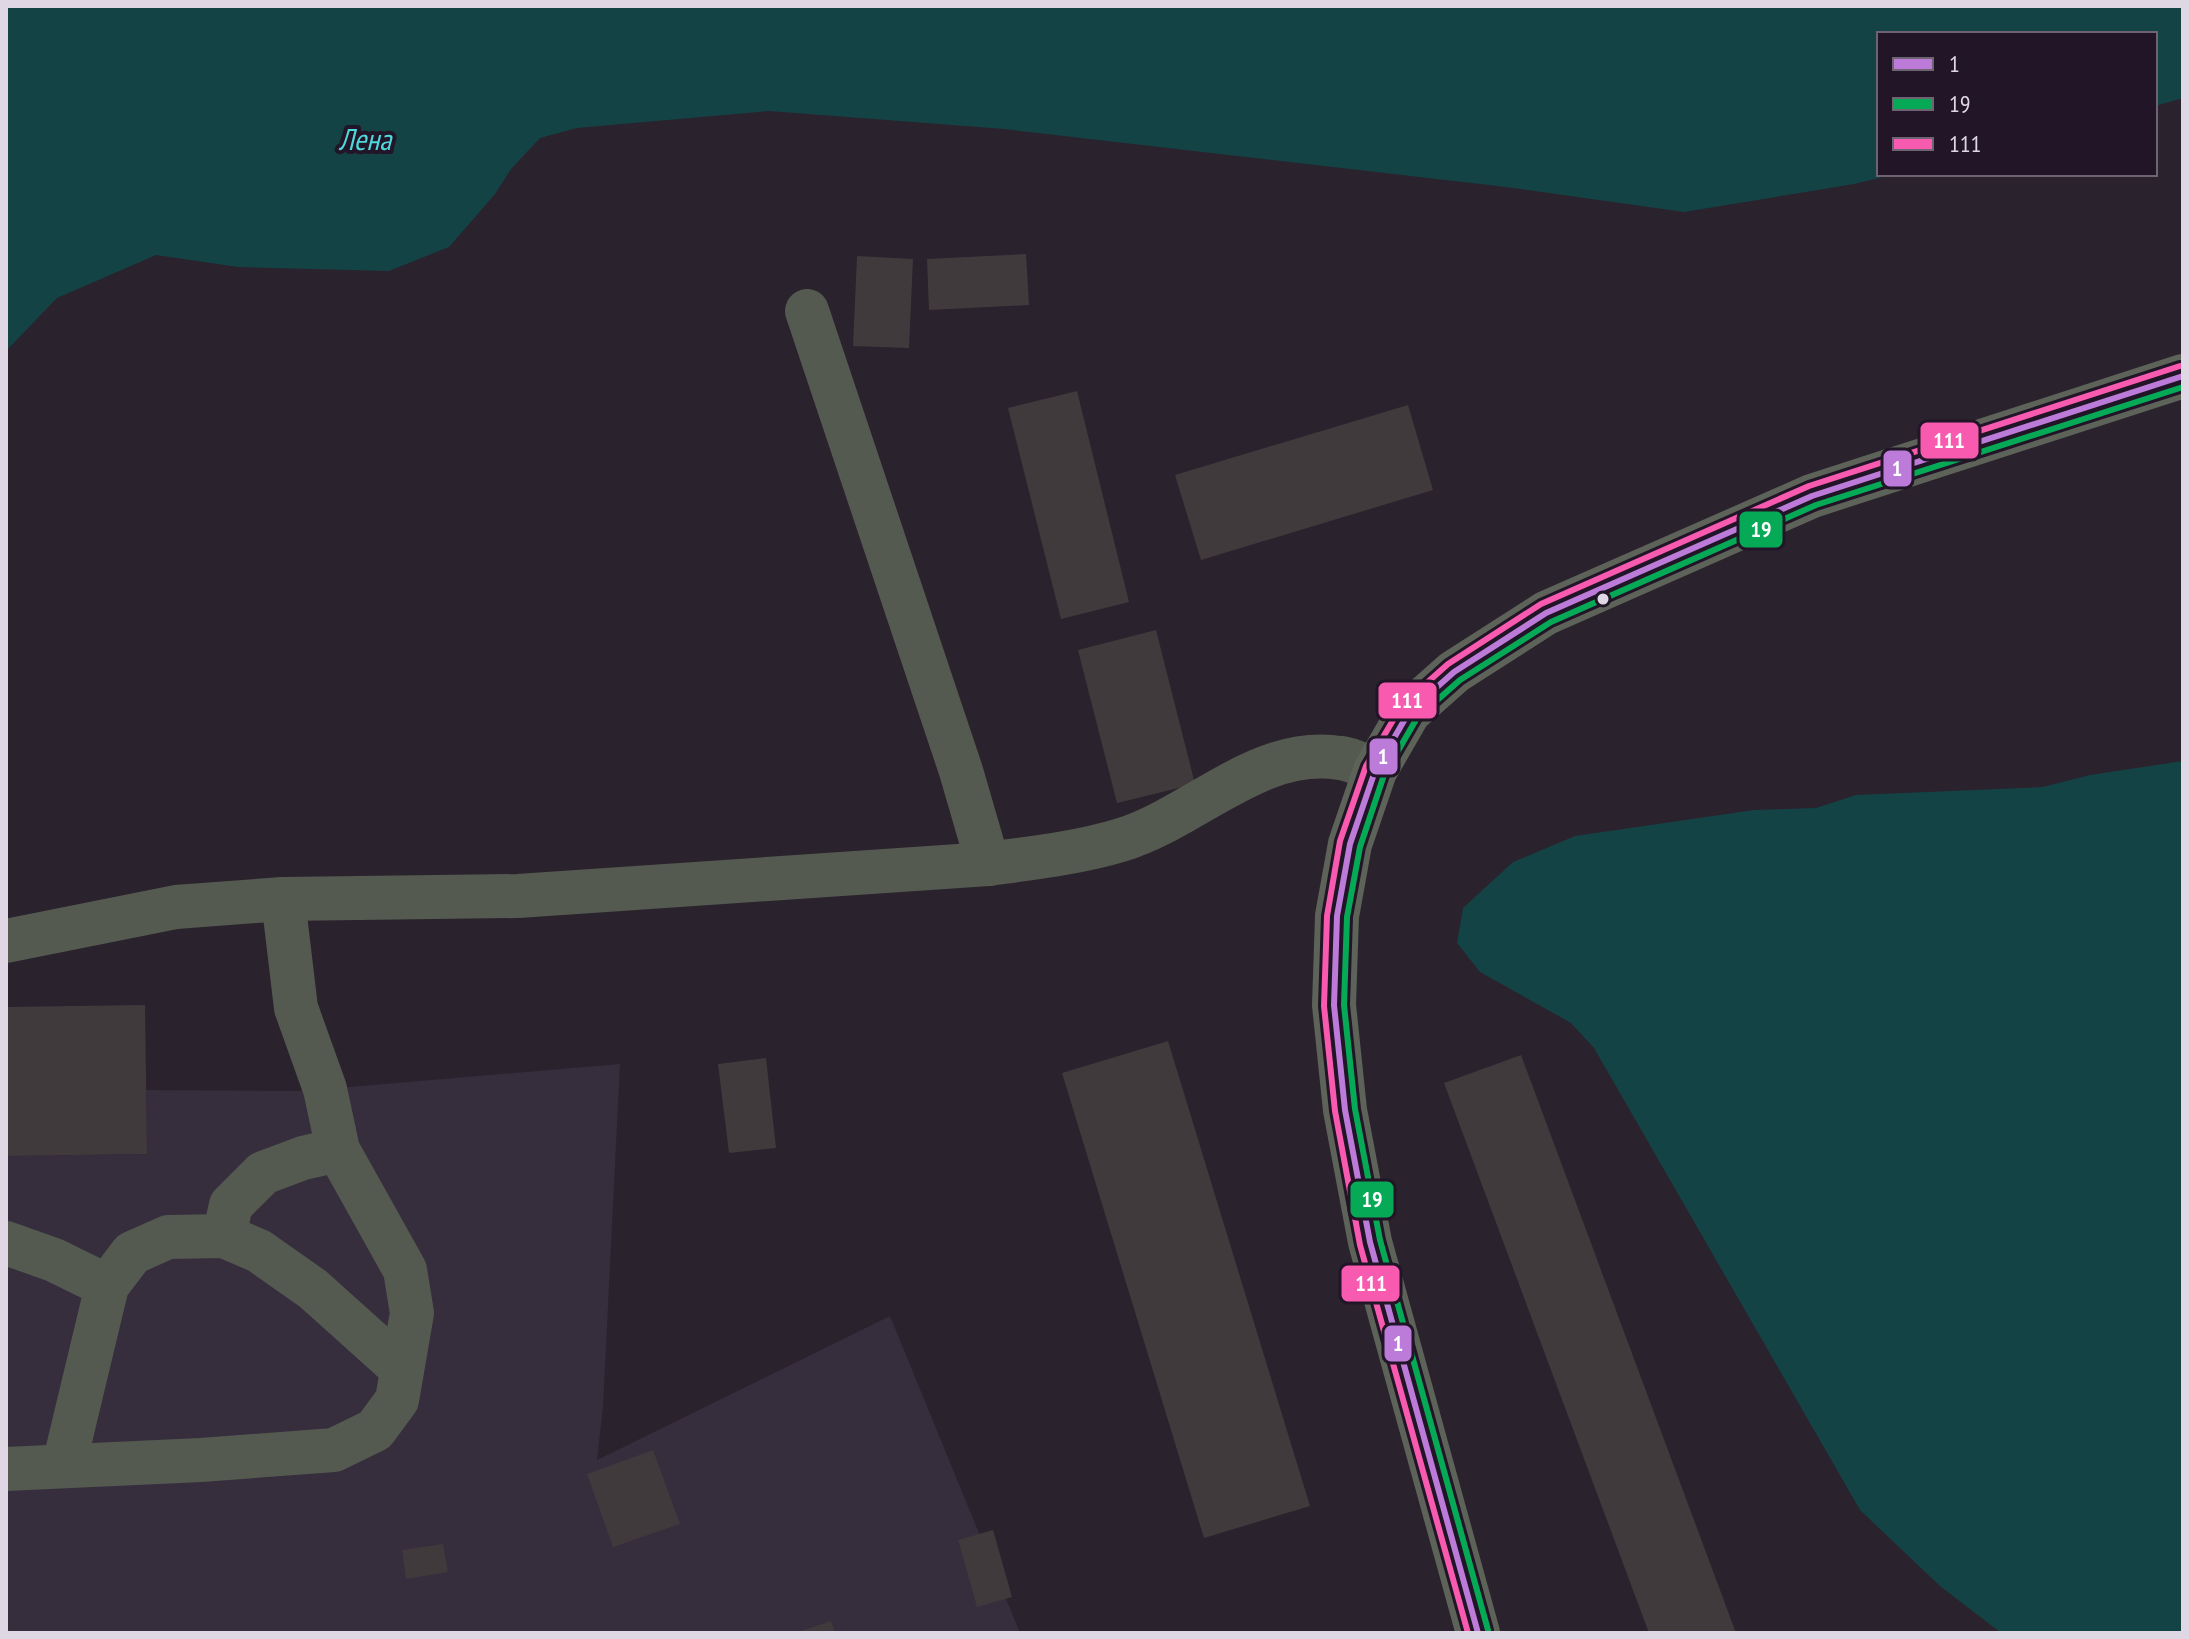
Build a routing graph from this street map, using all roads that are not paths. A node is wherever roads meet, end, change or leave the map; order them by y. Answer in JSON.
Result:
{"nodes":[{"id":1,"x":807,"y":311,"type":"dead end"},
{"id":2,"x":2183,"y":376,"type":"edge"},
{"id":3,"x":1375,"y":771,"type":"junction"},
{"id":4,"x":988,"y":864,"type":"junction"},
{"id":5,"x":283,"y":899,"type":"junction"},
{"id":6,"x":6,"y":941,"type":"edge"},
{"id":7,"x":338,"y":1150,"type":"junction"},
{"id":8,"x":224,"y":1236,"type":"junction"},
{"id":9,"x":6,"y":1243,"type":"edge"},
{"id":10,"x":107,"y":1286,"type":"junction"},
{"id":11,"x":402,"y":1369,"type":"junction"},
{"id":12,"x":64,"y":1465,"type":"junction"},
{"id":13,"x":6,"y":1469,"type":"edge"},
{"id":14,"x":1478,"y":1633,"type":"edge"}],
"edges":[{"from":1,"to":4,"type":"lane"},
{"from":2,"to":3,"type":"main road"},
{"from":3,"to":4,"type":"lane"},
{"from":3,"to":14,"type":"main road"},
{"from":4,"to":5,"type":"lane"},
{"from":5,"to":6,"type":"lane"},
{"from":5,"to":7,"type":"lane"},
{"from":7,"to":8,"type":"lane"},
{"from":7,"to":11,"type":"lane"},
{"from":8,"to":10,"type":"lane"},
{"from":8,"to":11,"type":"lane"},
{"from":9,"to":10,"type":"lane"},
{"from":10,"to":12,"type":"lane"},
{"from":11,"to":12,"type":"lane"},
{"from":12,"to":13,"type":"lane"}]}
